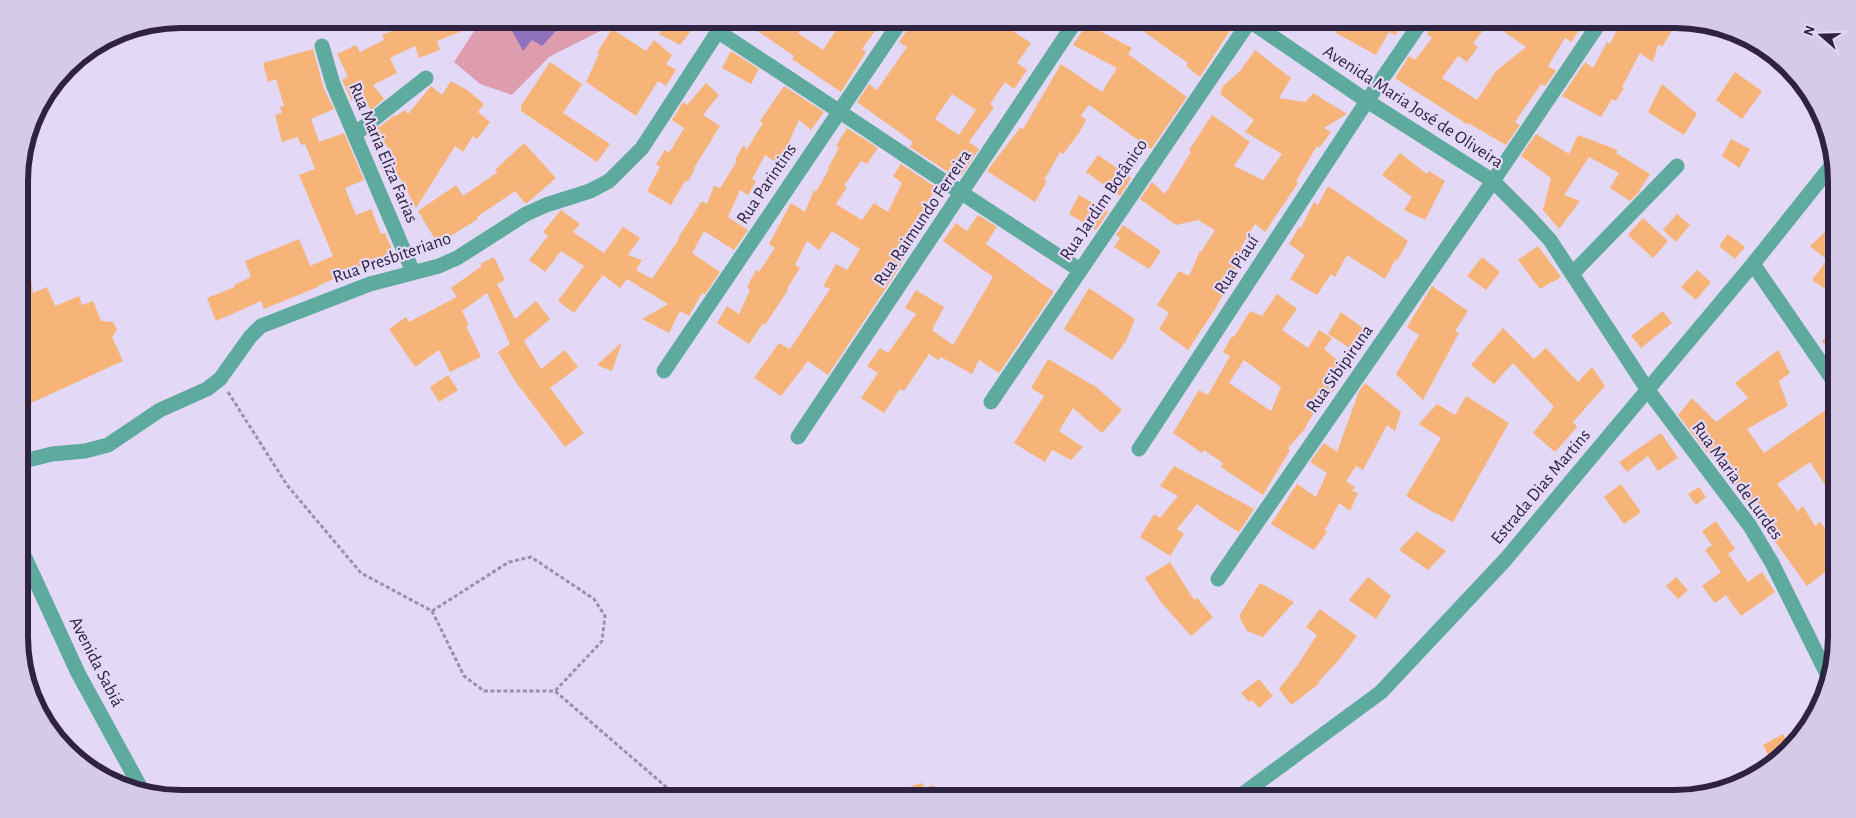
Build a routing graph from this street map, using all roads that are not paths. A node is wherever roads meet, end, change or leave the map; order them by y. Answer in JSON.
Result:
{"nodes":[{"id":1,"x":720,"y":28,"type":"edge"},
{"id":2,"x":726,"y":28,"type":"edge"},
{"id":3,"x":896,"y":28,"type":"edge"},
{"id":4,"x":1071,"y":28,"type":"edge"},
{"id":5,"x":1243,"y":28,"type":"edge"},
{"id":6,"x":1262,"y":28,"type":"edge"},
{"id":7,"x":1417,"y":28,"type":"edge"},
{"id":8,"x":1596,"y":28,"type":"edge"},
{"id":9,"x":322,"y":46,"type":"dead end"},
{"id":10,"x":426,"y":78,"type":"dead end"},
{"id":11,"x":1366,"y":101,"type":"junction"},
{"id":12,"x":840,"y":111,"type":"junction"},
{"id":13,"x":355,"y":134,"type":"junction"},
{"id":14,"x":1677,"y":166,"type":"dead end"},
{"id":15,"x":1828,"y":171,"type":"edge"},
{"id":16,"x":1494,"y":181,"type":"junction"},
{"id":17,"x":962,"y":194,"type":"junction"},
{"id":18,"x":1753,"y":264,"type":"junction"},
{"id":19,"x":1080,"y":270,"type":"junction"},
{"id":20,"x":413,"y":272,"type":"junction"},
{"id":21,"x":1572,"y":274,"type":"junction"},
{"id":22,"x":664,"y":371,"type":"dead end"},
{"id":23,"x":1828,"y":374,"type":"edge"},
{"id":24,"x":1647,"y":389,"type":"junction"},
{"id":25,"x":991,"y":402,"type":"dead end"},
{"id":26,"x":798,"y":437,"type":"dead end"},
{"id":27,"x":1139,"y":449,"type":"dead end"},
{"id":28,"x":27,"y":460,"type":"edge"},
{"id":29,"x":27,"y":563,"type":"edge"},
{"id":30,"x":1218,"y":579,"type":"dead end"},
{"id":31,"x":1825,"y":670,"type":"edge"},
{"id":32,"x":139,"y":784,"type":"edge"},
{"id":33,"x":1248,"y":790,"type":"edge"}],
"edges":[{"from":1,"to":20,"type":"street","name":"Rua Presbiteriano"},
{"from":2,"to":12,"type":"street"},
{"from":3,"to":12,"type":"street","name":"Rua Parintins"},
{"from":4,"to":17,"type":"street","name":"Rua Raimundo Ferreira"},
{"from":5,"to":19,"type":"street","name":"Rua Jardim Botânico"},
{"from":6,"to":11,"type":"street","name":"Avenida Maria José de Oliveira"},
{"from":7,"to":11,"type":"street","name":"Rua Piauí"},
{"from":8,"to":16,"type":"street","name":"Rua Sibipiruna"},
{"from":9,"to":13,"type":"street","name":"Rua Maria Eliza Farias"},
{"from":10,"to":13,"type":"street"},
{"from":11,"to":16,"type":"street","name":"Avenida Maria José de Oliveira"},
{"from":11,"to":27,"type":"street","name":"Rua Piauí"},
{"from":12,"to":17,"type":"street"},
{"from":12,"to":22,"type":"street","name":"Rua Parintins"},
{"from":13,"to":20,"type":"street","name":"Rua Maria Eliza Farias"},
{"from":14,"to":21,"type":"street"},
{"from":15,"to":18,"type":"street","name":"Estrada Dias Martins"},
{"from":16,"to":21,"type":"street","name":"Avenida Maria José de Oliveira"},
{"from":16,"to":30,"type":"street","name":"Rua Sibipiruna"},
{"from":17,"to":19,"type":"street"},
{"from":17,"to":26,"type":"street","name":"Rua Raimundo Ferreira"},
{"from":18,"to":23,"type":"street"},
{"from":18,"to":24,"type":"street","name":"Estrada Dias Martins"},
{"from":19,"to":25,"type":"street","name":"Rua Jardim Botânico"},
{"from":20,"to":28,"type":"street","name":"Rua Presbiteriano"},
{"from":21,"to":24,"type":"street","name":"Avenida Maria José de Oliveira"},
{"from":24,"to":31,"type":"street","name":"Rua Maria de Lurdes"},
{"from":24,"to":33,"type":"street","name":"Estrada Dias Martins"},
{"from":29,"to":32,"type":"street","name":"Avenida Sabiá"}]}
